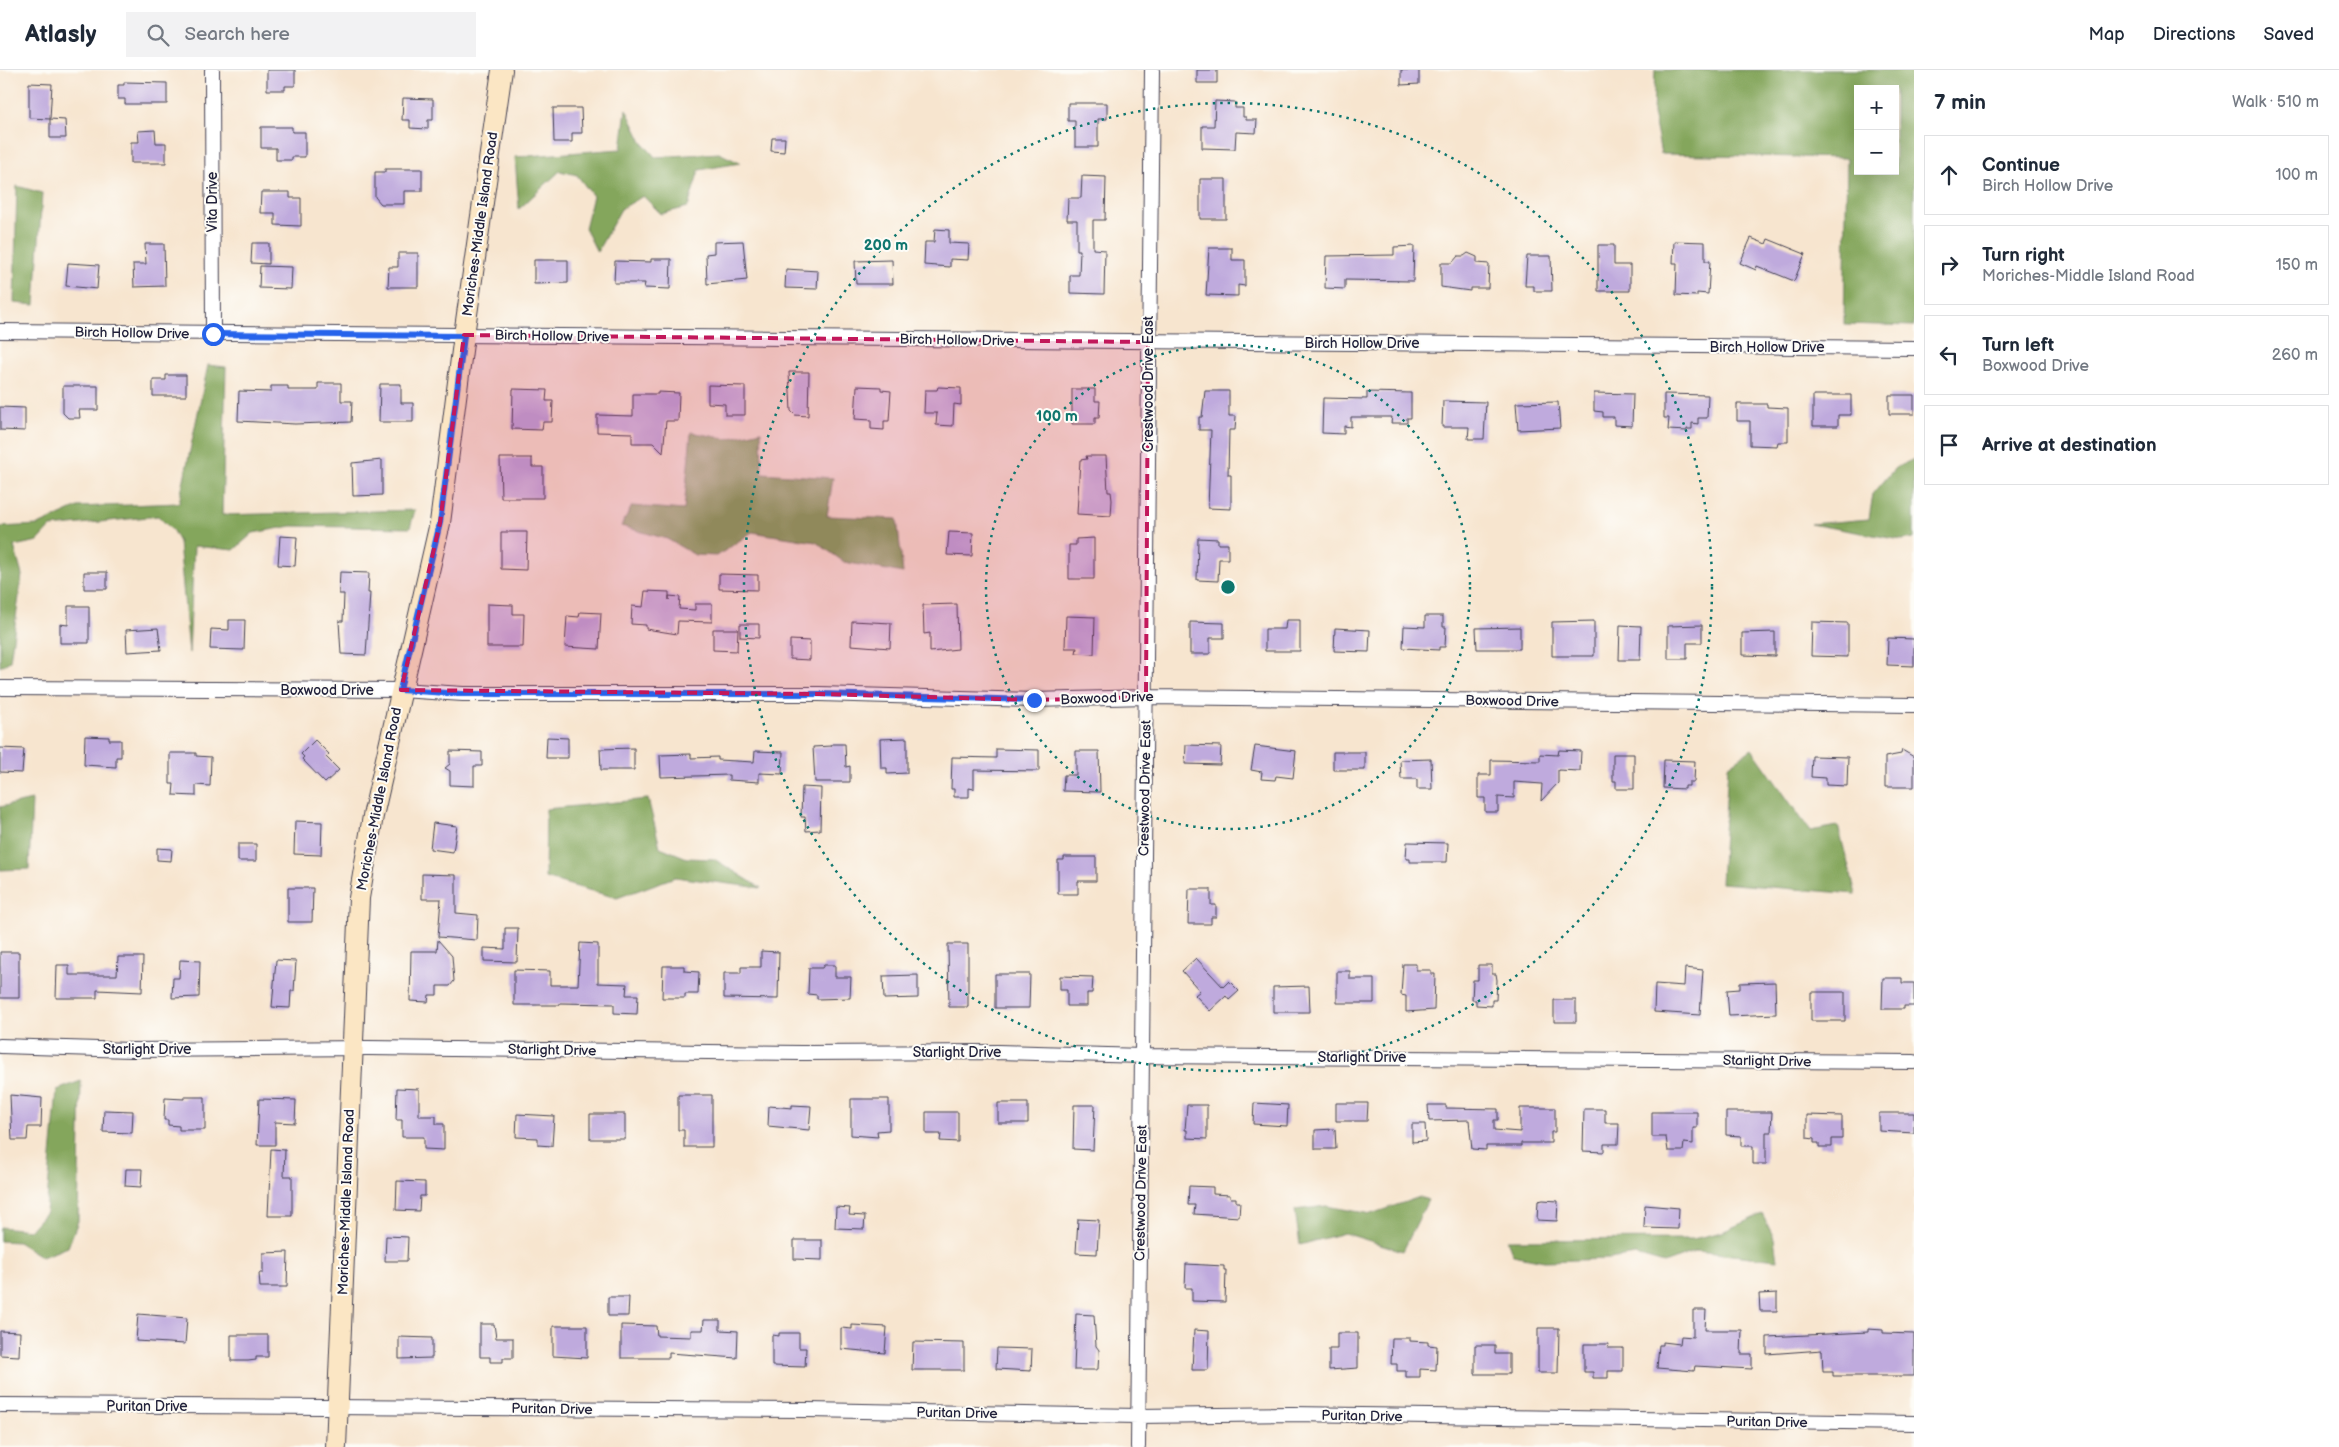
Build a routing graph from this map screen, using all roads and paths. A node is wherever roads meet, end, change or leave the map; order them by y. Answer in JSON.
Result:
{"nodes":[{"id":1,"x":212,"y":70,"type":"edge"},
{"id":2,"x":502,"y":70,"type":"edge"},
{"id":3,"x":1152,"y":70,"type":"edge"},
{"id":4,"x":0,"y":331,"type":"edge"},
{"id":5,"x":213,"y":334,"type":"junction"},
{"id":6,"x":464,"y":336,"type":"junction"},
{"id":7,"x":1148,"y":342,"type":"junction"},
{"id":8,"x":1914,"y":348,"type":"edge"},
{"id":9,"x":0,"y":688,"type":"edge"},
{"id":10,"x":400,"y":690,"type":"junction"},
{"id":11,"x":1146,"y":697,"type":"junction"},
{"id":12,"x":1914,"y":705,"type":"edge"},
{"id":13,"x":0,"y":1046,"type":"edge"},
{"id":14,"x":352,"y":1048,"type":"junction"},
{"id":15,"x":1143,"y":1056,"type":"junction"},
{"id":16,"x":1914,"y":1062,"type":"edge"},
{"id":17,"x":0,"y":1405,"type":"edge"},
{"id":18,"x":338,"y":1408,"type":"junction"},
{"id":19,"x":1138,"y":1416,"type":"junction"},
{"id":20,"x":1914,"y":1423,"type":"edge"},
{"id":21,"x":336,"y":1447,"type":"edge"},
{"id":22,"x":1138,"y":1447,"type":"edge"}],
"edges":[{"from":1,"to":5,"type":"street","name":"Vita Drive"},
{"from":2,"to":6,"type":"main road","name":"Moriches-Middle Island Road"},
{"from":3,"to":7,"type":"street","name":"Crestwood Drive East"},
{"from":4,"to":5,"type":"street","name":"Birch Hollow Drive"},
{"from":5,"to":6,"type":"street","name":"Birch Hollow Drive"},
{"from":6,"to":7,"type":"street","name":"Birch Hollow Drive"},
{"from":6,"to":10,"type":"main road","name":"Moriches-Middle Island Road"},
{"from":7,"to":8,"type":"street","name":"Birch Hollow Drive"},
{"from":7,"to":11,"type":"street","name":"Crestwood Drive East"},
{"from":9,"to":10,"type":"street","name":"Boxwood Drive"},
{"from":10,"to":11,"type":"street","name":"Boxwood Drive"},
{"from":10,"to":14,"type":"main road","name":"Moriches-Middle Island Road"},
{"from":11,"to":12,"type":"street","name":"Boxwood Drive"},
{"from":11,"to":15,"type":"street","name":"Crestwood Drive East"},
{"from":13,"to":14,"type":"street","name":"Starlight Drive"},
{"from":14,"to":15,"type":"street","name":"Starlight Drive"},
{"from":14,"to":18,"type":"main road","name":"Moriches-Middle Island Road"},
{"from":15,"to":16,"type":"street","name":"Starlight Drive"},
{"from":15,"to":19,"type":"street","name":"Crestwood Drive East"},
{"from":17,"to":18,"type":"street","name":"Puritan Drive"},
{"from":18,"to":19,"type":"street","name":"Puritan Drive"},
{"from":18,"to":21,"type":"main road","name":"Moriches-Middle Island Road"},
{"from":19,"to":20,"type":"street","name":"Puritan Drive"},
{"from":19,"to":22,"type":"street","name":"Crestwood Drive East"}]}
